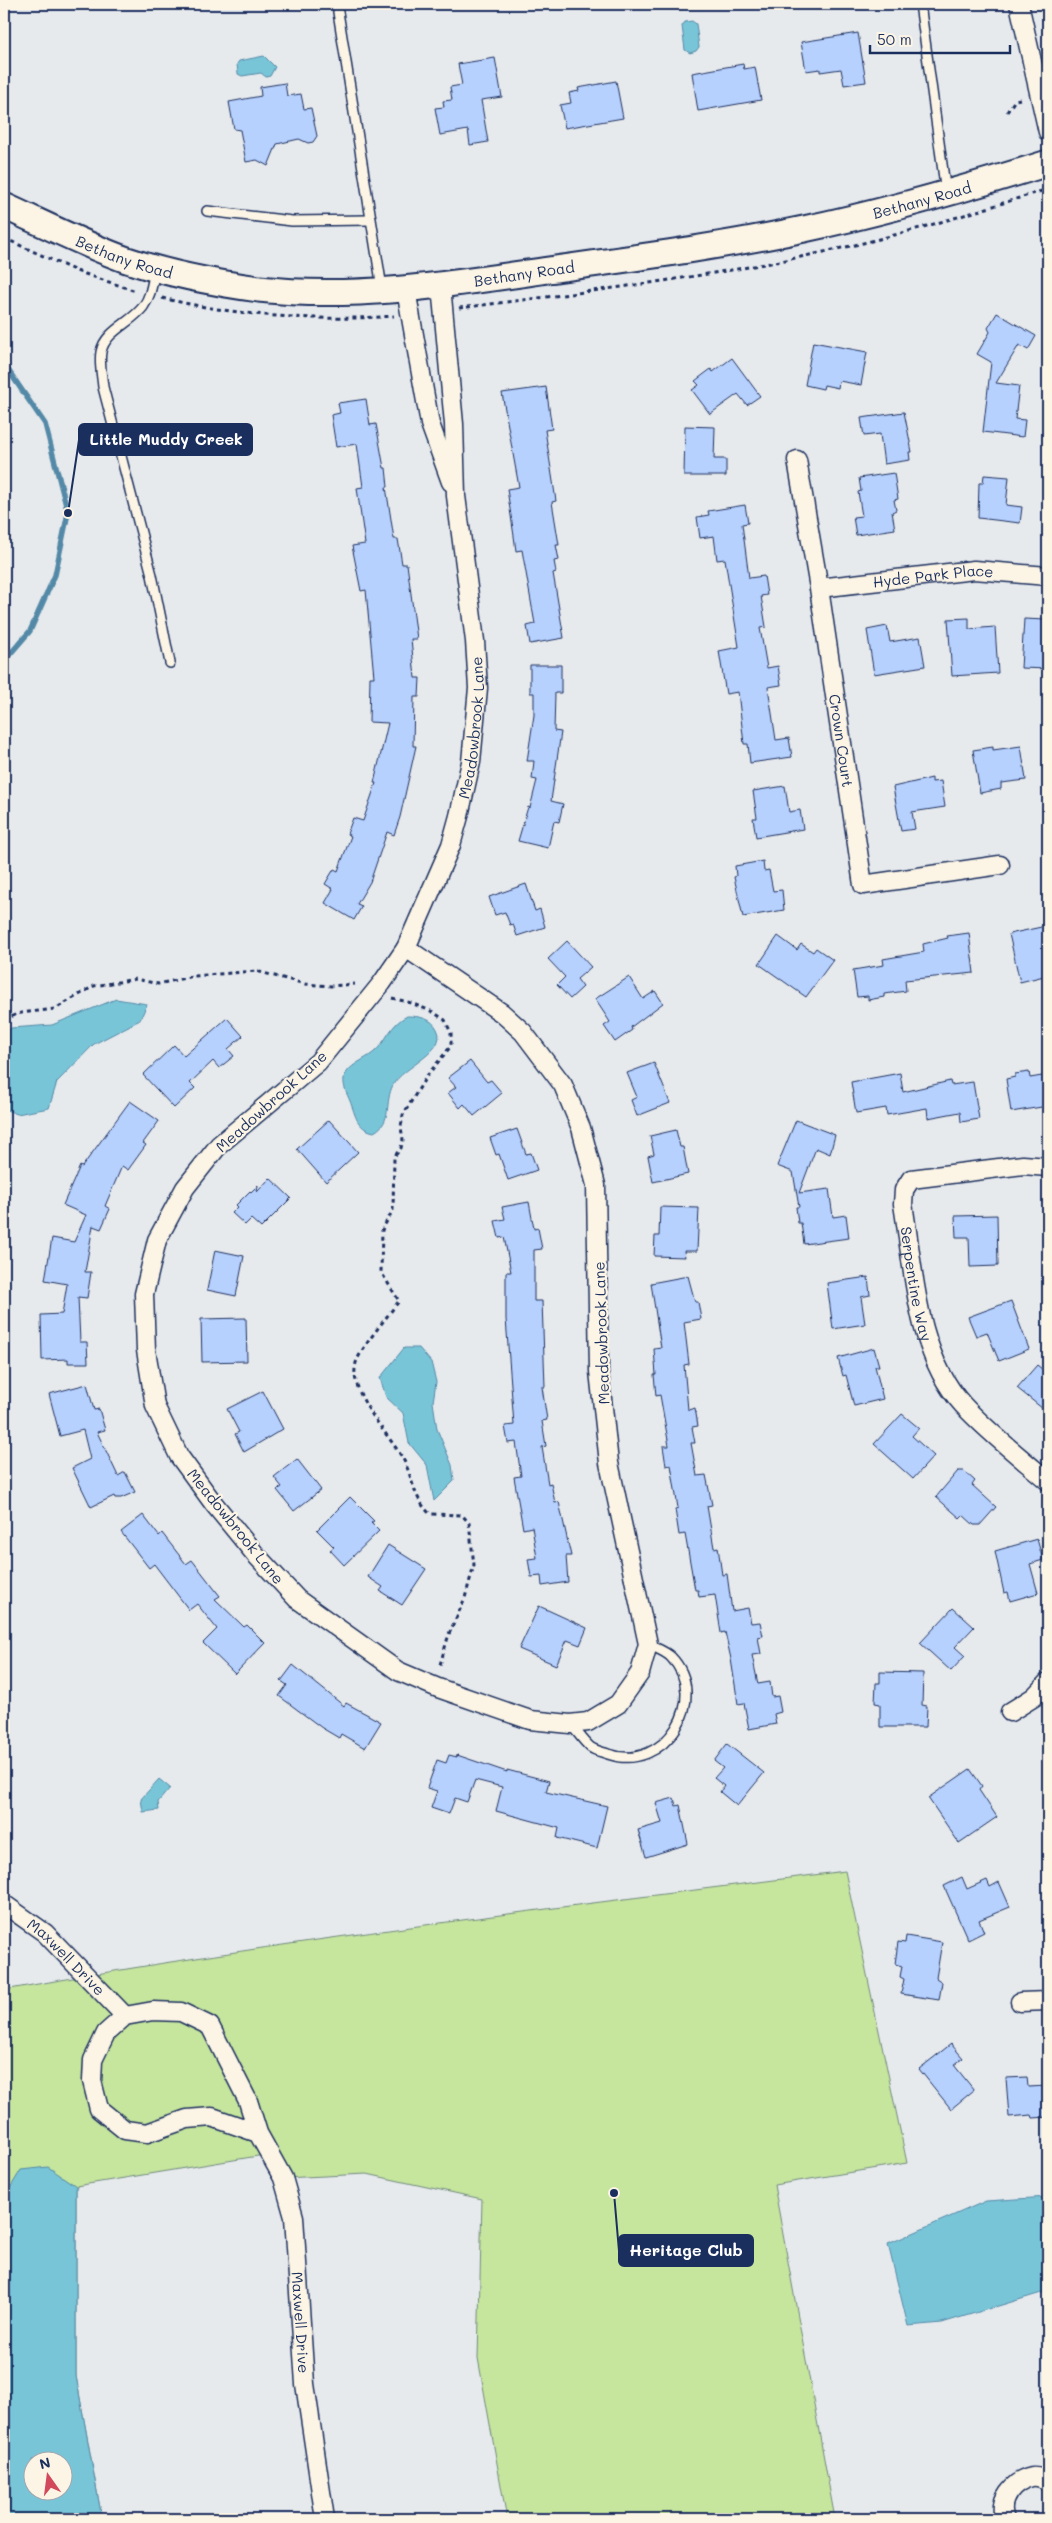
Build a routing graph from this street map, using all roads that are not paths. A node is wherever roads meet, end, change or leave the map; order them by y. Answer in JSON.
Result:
{"nodes":[{"id":1,"x":920,"y":4,"type":"edge"},
{"id":2,"x":1019,"y":4,"type":"edge"},
{"id":3,"x":338,"y":12,"type":"dead end"},
{"id":4,"x":1048,"y":132,"type":"edge"},
{"id":5,"x":1048,"y":163,"type":"edge"},
{"id":6,"x":946,"y":193,"type":"junction"},
{"id":7,"x":4,"y":206,"type":"edge"},
{"id":8,"x":207,"y":211,"type":"dead end"},
{"id":9,"x":370,"y":220,"type":"junction"},
{"id":10,"x":155,"y":268,"type":"junction"},
{"id":11,"x":441,"y":286,"type":"junction"},
{"id":12,"x":394,"y":291,"type":"junction"},
{"id":13,"x":797,"y":460,"type":"dead end"},
{"id":14,"x":456,"y":496,"type":"junction"},
{"id":15,"x":1048,"y":576,"type":"edge"},
{"id":16,"x":819,"y":588,"type":"junction"},
{"id":17,"x":170,"y":663,"type":"dead end"},
{"id":18,"x":1000,"y":865,"type":"dead end"},
{"id":19,"x":406,"y":948,"type":"junction"},
{"id":20,"x":1048,"y":1167,"type":"edge"},
{"id":21,"x":1048,"y":1481,"type":"edge"},
{"id":22,"x":648,"y":1644,"type":"junction"},
{"id":23,"x":1048,"y":1682,"type":"edge"},
{"id":24,"x":1010,"y":1712,"type":"dead end"},
{"id":25,"x":570,"y":1724,"type":"junction"},
{"id":26,"x":4,"y":1904,"type":"edge"},
{"id":27,"x":1048,"y":2001,"type":"edge"},
{"id":28,"x":1020,"y":2002,"type":"dead end"},
{"id":29,"x":125,"y":2016,"type":"junction"},
{"id":30,"x":258,"y":2133,"type":"junction"},
{"id":31,"x":1048,"y":2480,"type":"edge"},
{"id":32,"x":325,"y":2519,"type":"edge"},
{"id":33,"x":1005,"y":2519,"type":"edge"}],
"edges":[{"from":1,"to":6,"type":"lane"},
{"from":2,"to":4,"type":"street"},
{"from":3,"to":9,"type":"lane"},
{"from":5,"to":6,"type":"main road","name":"Bethany Road"},
{"from":6,"to":11,"type":"main road","name":"Bethany Road"},
{"from":7,"to":10,"type":"main road","name":"Bethany Road"},
{"from":8,"to":9,"type":"lane"},
{"from":9,"to":12,"type":"lane"},
{"from":10,"to":12,"type":"main road","name":"Bethany Road"},
{"from":10,"to":17,"type":"lane"},
{"from":11,"to":12,"type":"main road","name":"Bethany Road"},
{"from":11,"to":14,"type":"street","name":"Meadowbrook Lane"},
{"from":12,"to":14,"type":"street","name":"Meadowbrook Lane"},
{"from":13,"to":16,"type":"street","name":"Crown Court"},
{"from":14,"to":19,"type":"street","name":"Meadowbrook Lane"},
{"from":15,"to":16,"type":"street","name":"Hyde Park Place"},
{"from":16,"to":18,"type":"street","name":"Crown Court"},
{"from":19,"to":22,"type":"street","name":"Meadowbrook Lane"},
{"from":19,"to":25,"type":"street","name":"Meadowbrook Lane"},
{"from":20,"to":21,"type":"street","name":"Serpentine Way"},
{"from":22,"to":25,"type":"street","name":"Meadowbrook Lane"},
{"from":22,"to":25,"type":"lane"},
{"from":23,"to":24,"type":"street"},
{"from":26,"to":29,"type":"street","name":"Maxwell Drive"},
{"from":27,"to":28,"type":"street"},
{"from":29,"to":30,"type":"street","name":"Maxwell Drive"},
{"from":29,"to":30,"type":"street"},
{"from":30,"to":32,"type":"street","name":"Maxwell Drive"},
{"from":31,"to":33,"type":"street"}]}
